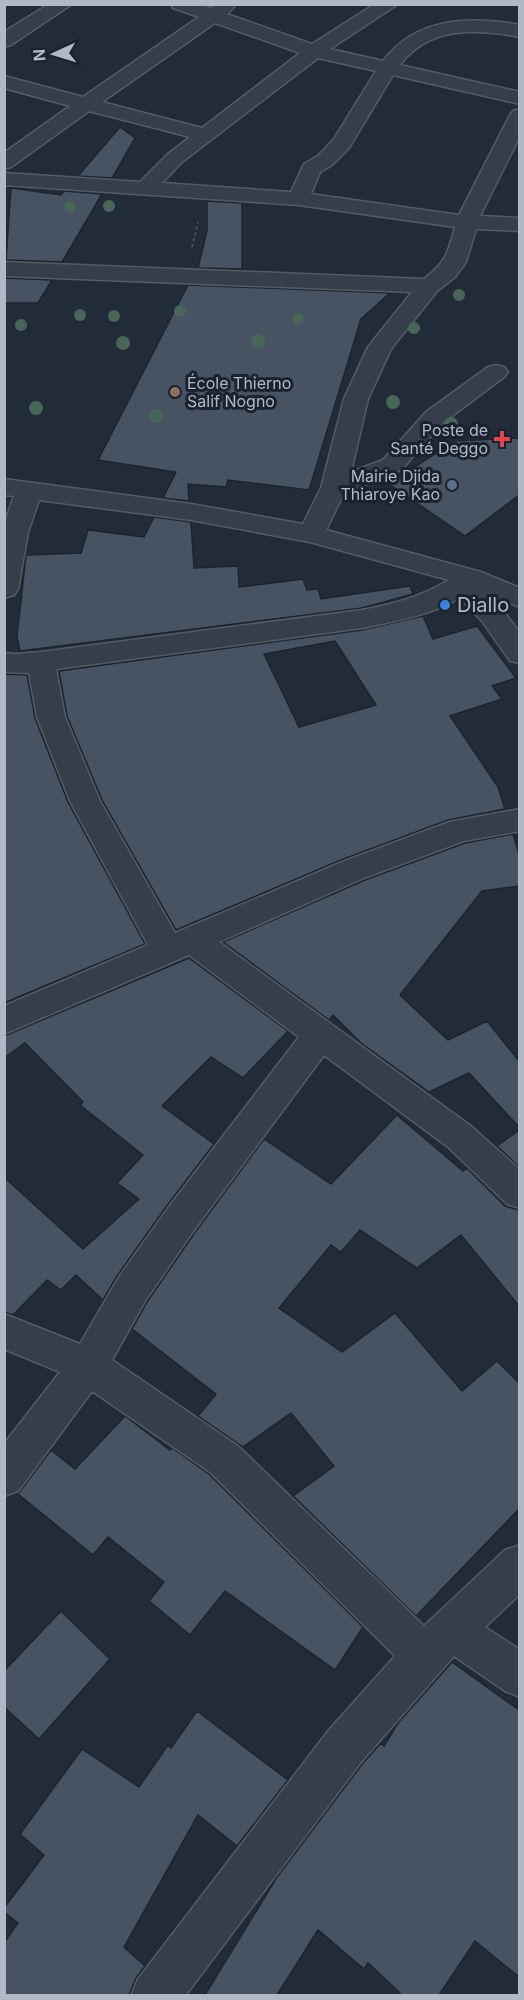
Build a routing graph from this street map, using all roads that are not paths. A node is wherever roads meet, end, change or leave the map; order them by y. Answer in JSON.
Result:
{"nodes":[{"id":1,"x":63,"y":4,"type":"edge"},
{"id":2,"x":180,"y":4,"type":"edge"},
{"id":3,"x":228,"y":4,"type":"edge"},
{"id":4,"x":389,"y":4,"type":"edge"},
{"id":5,"x":211,"y":16,"type":"junction"},
{"id":6,"x":519,"y":31,"type":"edge"},
{"id":7,"x":4,"y":41,"type":"edge"},
{"id":8,"x":314,"y":51,"type":"junction"},
{"id":9,"x":389,"y":68,"type":"junction"},
{"id":10,"x":4,"y":82,"type":"edge"},
{"id":11,"x":519,"y":98,"type":"edge"},
{"id":12,"x":86,"y":104,"type":"junction"},
{"id":13,"x":519,"y":115,"type":"edge"},
{"id":14,"x":207,"y":135,"type":"junction"},
{"id":15,"x":4,"y":163,"type":"edge"},
{"id":16,"x":492,"y":166,"type":"junction"},
{"id":17,"x":519,"y":166,"type":"edge"},
{"id":18,"x":4,"y":178,"type":"edge"},
{"id":19,"x":144,"y":189,"type":"junction"},
{"id":20,"x":299,"y":199,"type":"junction"},
{"id":21,"x":466,"y":222,"type":"junction"},
{"id":22,"x":519,"y":225,"type":"edge"},
{"id":23,"x":4,"y":269,"type":"edge"},
{"id":24,"x":429,"y":286,"type":"junction"},
{"id":25,"x":496,"y":372,"type":"dead end"},
{"id":26,"x":334,"y":488,"type":"junction"},
{"id":27,"x":17,"y":489,"type":"edge"},
{"id":28,"x":311,"y":534,"type":"junction"},
{"id":29,"x":466,"y":582,"type":"junction"},
{"id":30,"x":4,"y":589,"type":"edge"},
{"id":31,"x":518,"y":594,"type":"edge"},
{"id":32,"x":519,"y":654,"type":"edge"},
{"id":33,"x":4,"y":662,"type":"edge"},
{"id":34,"x":41,"y":662,"type":"junction"},
{"id":35,"x":519,"y":820,"type":"edge"},
{"id":36,"x":181,"y":946,"type":"junction"},
{"id":37,"x":4,"y":1021,"type":"edge"},
{"id":38,"x":320,"y":1035,"type":"junction"},
{"id":39,"x":519,"y":1193,"type":"edge"},
{"id":40,"x":4,"y":1331,"type":"edge"},
{"id":41,"x":88,"y":1366,"type":"junction"},
{"id":42,"x":4,"y":1477,"type":"edge"},
{"id":43,"x":519,"y":1565,"type":"edge"},
{"id":44,"x":438,"y":1642,"type":"junction"},
{"id":45,"x":519,"y":1676,"type":"edge"},
{"id":46,"x":155,"y":1995,"type":"edge"}],
"edges":[{"from":1,"to":7,"type":"street"},
{"from":2,"to":5,"type":"street"},
{"from":3,"to":5,"type":"street"},
{"from":4,"to":8,"type":"street"},
{"from":5,"to":8,"type":"street"},
{"from":5,"to":12,"type":"street"},
{"from":6,"to":9,"type":"street"},
{"from":8,"to":9,"type":"street"},
{"from":8,"to":14,"type":"street"},
{"from":9,"to":11,"type":"street"},
{"from":9,"to":20,"type":"street"},
{"from":10,"to":12,"type":"street"},
{"from":12,"to":14,"type":"street"},
{"from":12,"to":15,"type":"street"},
{"from":13,"to":16,"type":"street"},
{"from":14,"to":19,"type":"street"},
{"from":16,"to":17,"type":"street"},
{"from":16,"to":21,"type":"street"},
{"from":18,"to":19,"type":"street"},
{"from":19,"to":20,"type":"street"},
{"from":20,"to":21,"type":"street"},
{"from":21,"to":22,"type":"street"},
{"from":21,"to":24,"type":"street"},
{"from":23,"to":24,"type":"street"},
{"from":24,"to":26,"type":"street"},
{"from":25,"to":26,"type":"street"},
{"from":26,"to":28,"type":"street"},
{"from":27,"to":28,"type":"street"},
{"from":27,"to":30,"type":"street"},
{"from":28,"to":29,"type":"street"},
{"from":29,"to":31,"type":"street"},
{"from":29,"to":32,"type":"street"},
{"from":29,"to":34,"type":"street"},
{"from":33,"to":34,"type":"street"},
{"from":34,"to":36,"type":"street"},
{"from":35,"to":36,"type":"street"},
{"from":36,"to":37,"type":"street"},
{"from":36,"to":38,"type":"street"},
{"from":38,"to":39,"type":"street"},
{"from":38,"to":41,"type":"street"},
{"from":40,"to":41,"type":"street"},
{"from":41,"to":42,"type":"street"},
{"from":41,"to":44,"type":"street"},
{"from":43,"to":44,"type":"street"},
{"from":44,"to":45,"type":"street"},
{"from":44,"to":46,"type":"street"}]}
